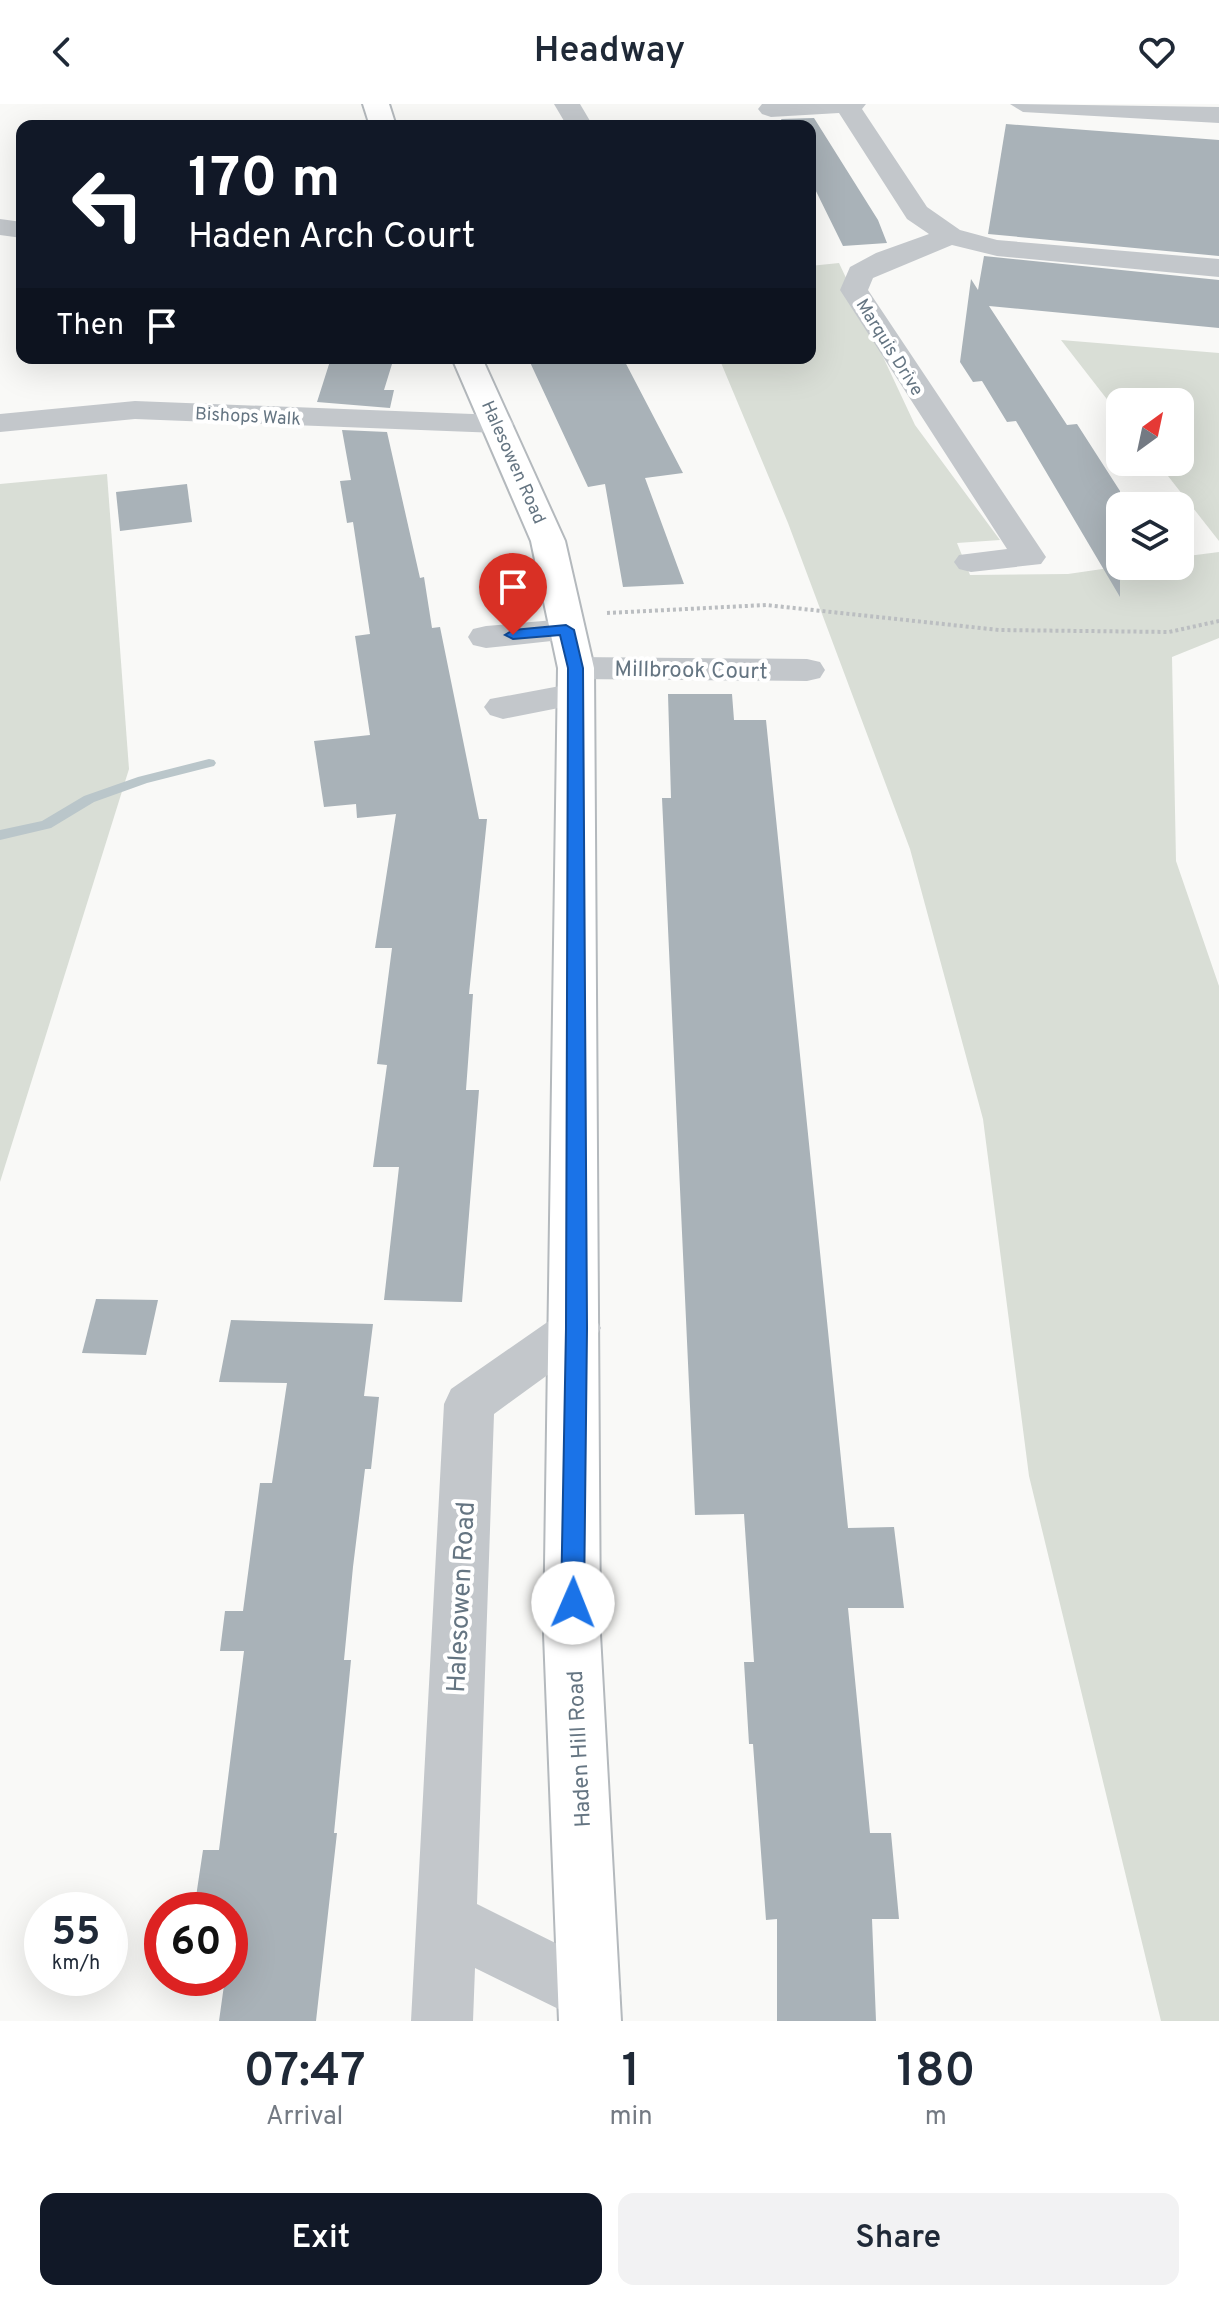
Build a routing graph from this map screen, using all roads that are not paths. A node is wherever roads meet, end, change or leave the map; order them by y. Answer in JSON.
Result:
{"nodes":[{"id":1,"x":853,"y":104,"type":"edge"},
{"id":2,"x":1023,"y":104,"type":"edge"},
{"id":3,"x":846,"y":105,"type":"edge"},
{"id":4,"x":771,"y":109,"type":"dead end"},
{"id":5,"x":1219,"y":115,"type":"edge"},
{"id":6,"x":950,"y":236,"type":"junction"},
{"id":7,"x":1219,"y":268,"type":"edge"},
{"id":8,"x":470,"y":364,"type":"edge"},
{"id":9,"x":0,"y":423,"type":"edge"},
{"id":10,"x":498,"y":424,"type":"junction"},
{"id":11,"x":971,"y":562,"type":"dead end"},
{"id":12,"x":486,"y":637,"type":"dead end"},
{"id":13,"x":571,"y":651,"type":"junction"},
{"id":14,"x":807,"y":670,"type":"dead end"},
{"id":15,"x":503,"y":707,"type":"dead end"},
{"id":16,"x":576,"y":1328,"type":"junction"},
{"id":17,"x":446,"y":1921,"type":"junction"},
{"id":18,"x":590,"y":2007,"type":"edge"},
{"id":19,"x":442,"y":2021,"type":"edge"}],
"edges":[{"from":1,"to":3,"type":"street"},
{"from":2,"to":5,"type":"street"},
{"from":3,"to":4,"type":"street"},
{"from":3,"to":6,"type":"street"},
{"from":6,"to":7,"type":"street"},
{"from":6,"to":11,"type":"street","name":"Marquis Drive"},
{"from":8,"to":10,"type":"main road","name":"Halesowen Road"},
{"from":9,"to":10,"type":"street","name":"Bishops Walk"},
{"from":10,"to":13,"type":"main road","name":"Halesowen Road"},
{"from":12,"to":13,"type":"street"},
{"from":13,"to":14,"type":"street","name":"Millbrook Court"},
{"from":13,"to":15,"type":"street"},
{"from":13,"to":16,"type":"main road","name":"Haden Hill Road"},
{"from":16,"to":17,"type":"street","name":"Halesowen Road"},
{"from":16,"to":18,"type":"main road","name":"Haden Hill Road"},
{"from":17,"to":18,"type":"street"},
{"from":17,"to":19,"type":"street","name":"Halesowen Road"}]}
